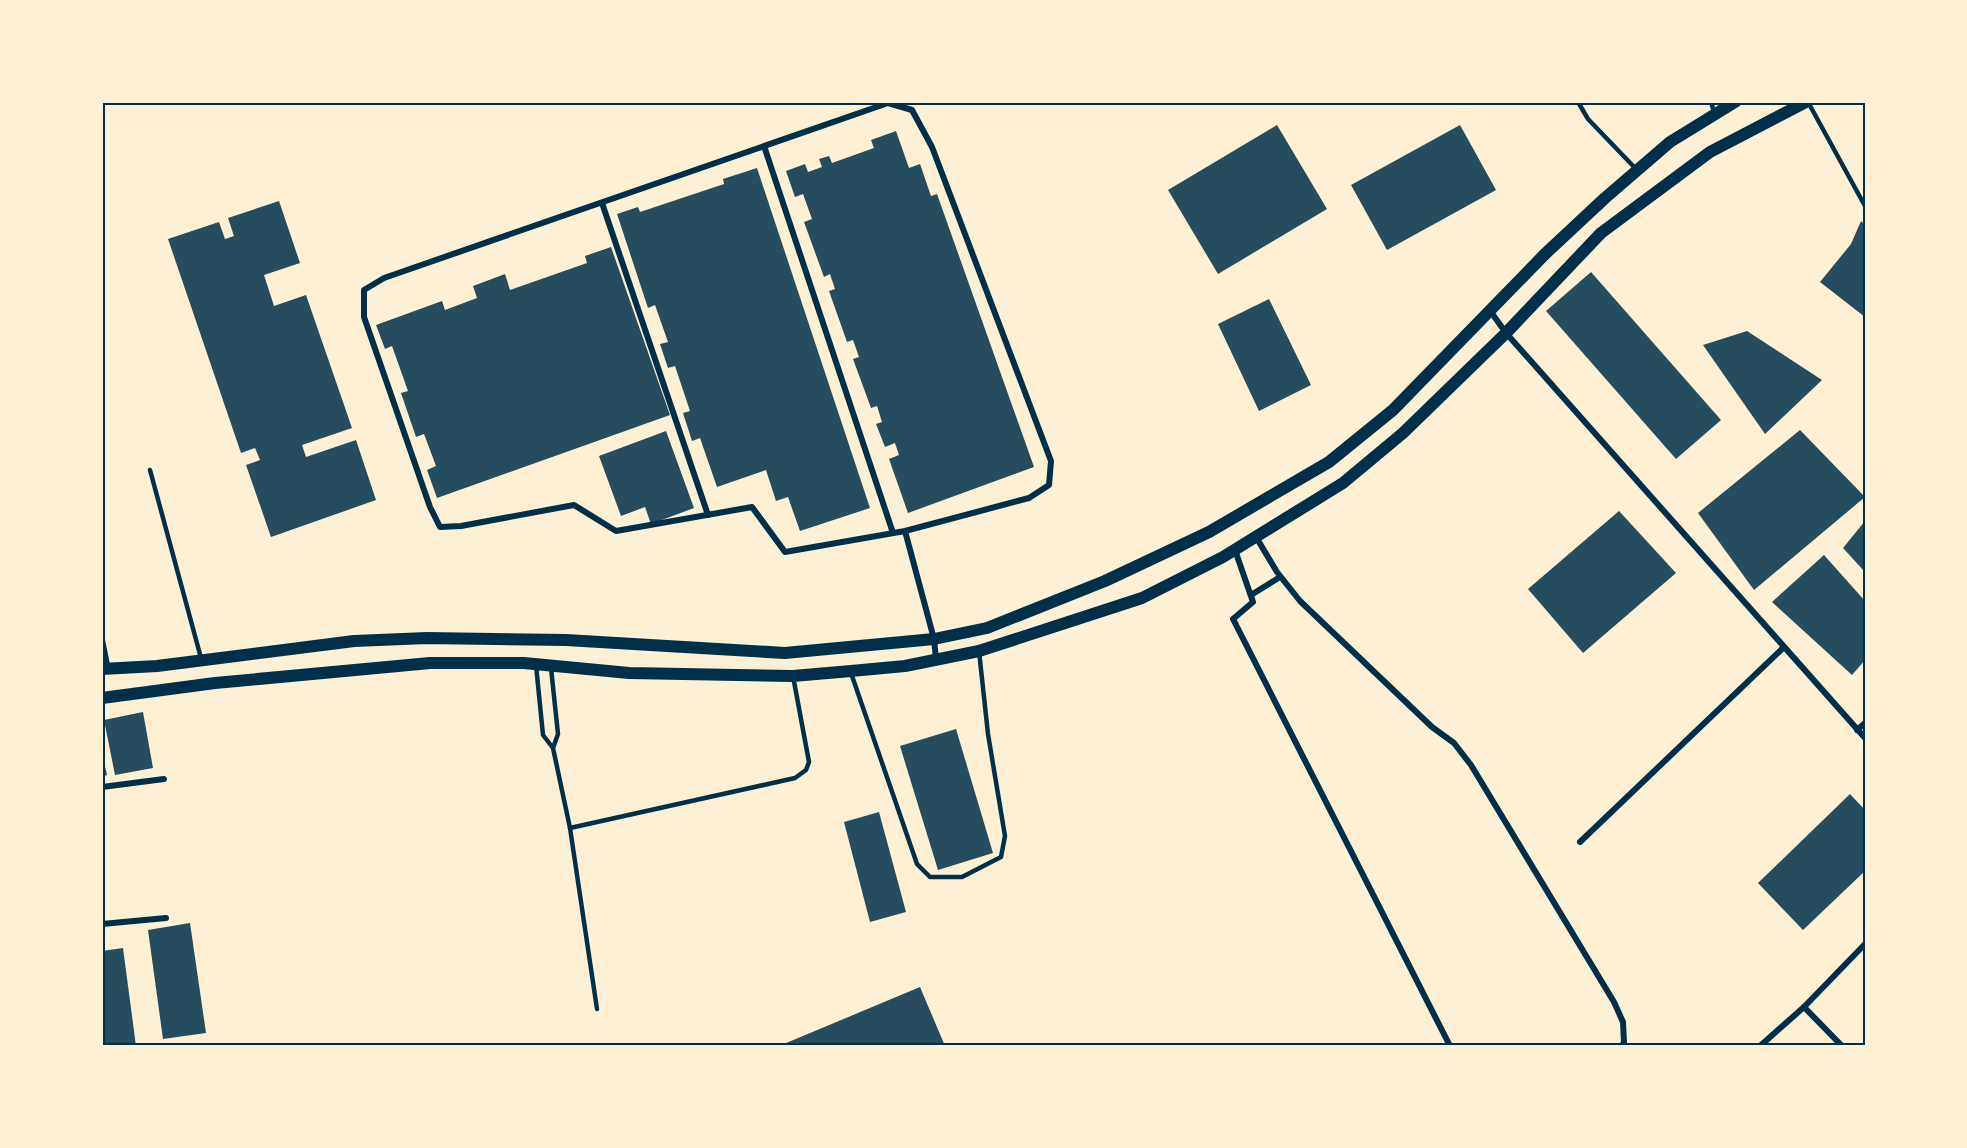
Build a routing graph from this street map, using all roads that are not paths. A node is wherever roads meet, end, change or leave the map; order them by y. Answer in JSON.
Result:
{"nodes":[{"id":1,"x":1578,"y":102,"type":"edge"},
{"id":2,"x":1735,"y":102,"type":"edge"},
{"id":3,"x":1807,"y":102,"type":"edge"},
{"id":4,"x":1712,"y":107,"type":"edge"},
{"id":5,"x":764,"y":146,"type":"junction"},
{"id":6,"x":1636,"y":170,"type":"junction"},
{"id":7,"x":602,"y":203,"type":"junction"},
{"id":8,"x":1865,"y":207,"type":"edge"},
{"id":9,"x":1491,"y":312,"type":"junction"},
{"id":10,"x":1506,"y":333,"type":"junction"},
{"id":11,"x":150,"y":470,"type":"dead end"},
{"id":12,"x":708,"y":515,"type":"junction"},
{"id":13,"x":905,"y":531,"type":"junction"},
{"id":14,"x":893,"y":533,"type":"junction"},
{"id":15,"x":1256,"y":537,"type":"junction"},
{"id":16,"x":1234,"y":549,"type":"junction"},
{"id":17,"x":1280,"y":578,"type":"junction"},
{"id":18,"x":1251,"y":595,"type":"junction"},
{"id":19,"x":102,"y":636,"type":"edge"},
{"id":20,"x":934,"y":639,"type":"junction"},
{"id":21,"x":1784,"y":647,"type":"junction"},
{"id":22,"x":979,"y":651,"type":"junction"},
{"id":23,"x":936,"y":659,"type":"junction"},
{"id":24,"x":201,"y":660,"type":"junction"},
{"id":25,"x":536,"y":664,"type":"junction"},
{"id":26,"x":550,"y":665,"type":"junction"},
{"id":27,"x":105,"y":669,"type":"edge"},
{"id":28,"x":851,"y":671,"type":"junction"},
{"id":29,"x":793,"y":676,"type":"junction"},
{"id":30,"x":102,"y":698,"type":"edge"},
{"id":31,"x":1865,"y":723,"type":"edge"},
{"id":32,"x":1857,"y":730,"type":"junction"},
{"id":33,"x":1865,"y":738,"type":"edge"},
{"id":34,"x":553,"y":748,"type":"junction"},
{"id":35,"x":164,"y":779,"type":"dead end"},
{"id":36,"x":102,"y":787,"type":"edge"},
{"id":37,"x":570,"y":828,"type":"junction"},
{"id":38,"x":1580,"y":843,"type":"dead end"},
{"id":39,"x":166,"y":918,"type":"dead end"},
{"id":40,"x":102,"y":924,"type":"edge"},
{"id":41,"x":1865,"y":944,"type":"edge"},
{"id":42,"x":1804,"y":1007,"type":"junction"},
{"id":43,"x":597,"y":1009,"type":"dead end"},
{"id":44,"x":1450,"y":1046,"type":"edge"},
{"id":45,"x":1621,"y":1046,"type":"edge"},
{"id":46,"x":1760,"y":1046,"type":"edge"},
{"id":47,"x":1842,"y":1046,"type":"edge"}],
"edges":[{"from":1,"to":6,"type":"lane"},
{"from":2,"to":4,"type":"main road"},
{"from":3,"to":8,"type":"lane"},
{"from":3,"to":10,"type":"main road"},
{"from":4,"to":6,"type":"main road"},
{"from":5,"to":7,"type":"street"},
{"from":5,"to":13,"type":"street"},
{"from":5,"to":14,"type":"street"},
{"from":6,"to":9,"type":"main road"},
{"from":7,"to":12,"type":"street"},
{"from":7,"to":12,"type":"street"},
{"from":9,"to":10,"type":"street"},
{"from":9,"to":20,"type":"main road"},
{"from":10,"to":15,"type":"main road"},
{"from":10,"to":21,"type":"street"},
{"from":11,"to":24,"type":"lane"},
{"from":12,"to":14,"type":"street"},
{"from":13,"to":14,"type":"street"},
{"from":13,"to":20,"type":"street"},
{"from":15,"to":16,"type":"main road"},
{"from":15,"to":17,"type":"street"},
{"from":16,"to":18,"type":"street"},
{"from":16,"to":22,"type":"main road"},
{"from":17,"to":18,"type":"street"},
{"from":17,"to":45,"type":"street"},
{"from":18,"to":44,"type":"street"},
{"from":19,"to":27,"type":"lane"},
{"from":20,"to":23,"type":"street"},
{"from":20,"to":24,"type":"main road"},
{"from":21,"to":32,"type":"street"},
{"from":21,"to":38,"type":"street"},
{"from":22,"to":23,"type":"main road"},
{"from":22,"to":28,"type":"lane"},
{"from":23,"to":28,"type":"main road"},
{"from":24,"to":27,"type":"main road"},
{"from":25,"to":26,"type":"main road"},
{"from":25,"to":30,"type":"main road"},
{"from":25,"to":34,"type":"lane"},
{"from":26,"to":29,"type":"main road"},
{"from":26,"to":34,"type":"lane"},
{"from":28,"to":29,"type":"main road"},
{"from":29,"to":37,"type":"lane"},
{"from":31,"to":32,"type":"street"},
{"from":32,"to":33,"type":"street"},
{"from":34,"to":37,"type":"lane"},
{"from":35,"to":36,"type":"street"},
{"from":37,"to":43,"type":"lane"},
{"from":39,"to":40,"type":"street"},
{"from":41,"to":42,"type":"street"},
{"from":42,"to":46,"type":"street"},
{"from":42,"to":47,"type":"street"}]}
